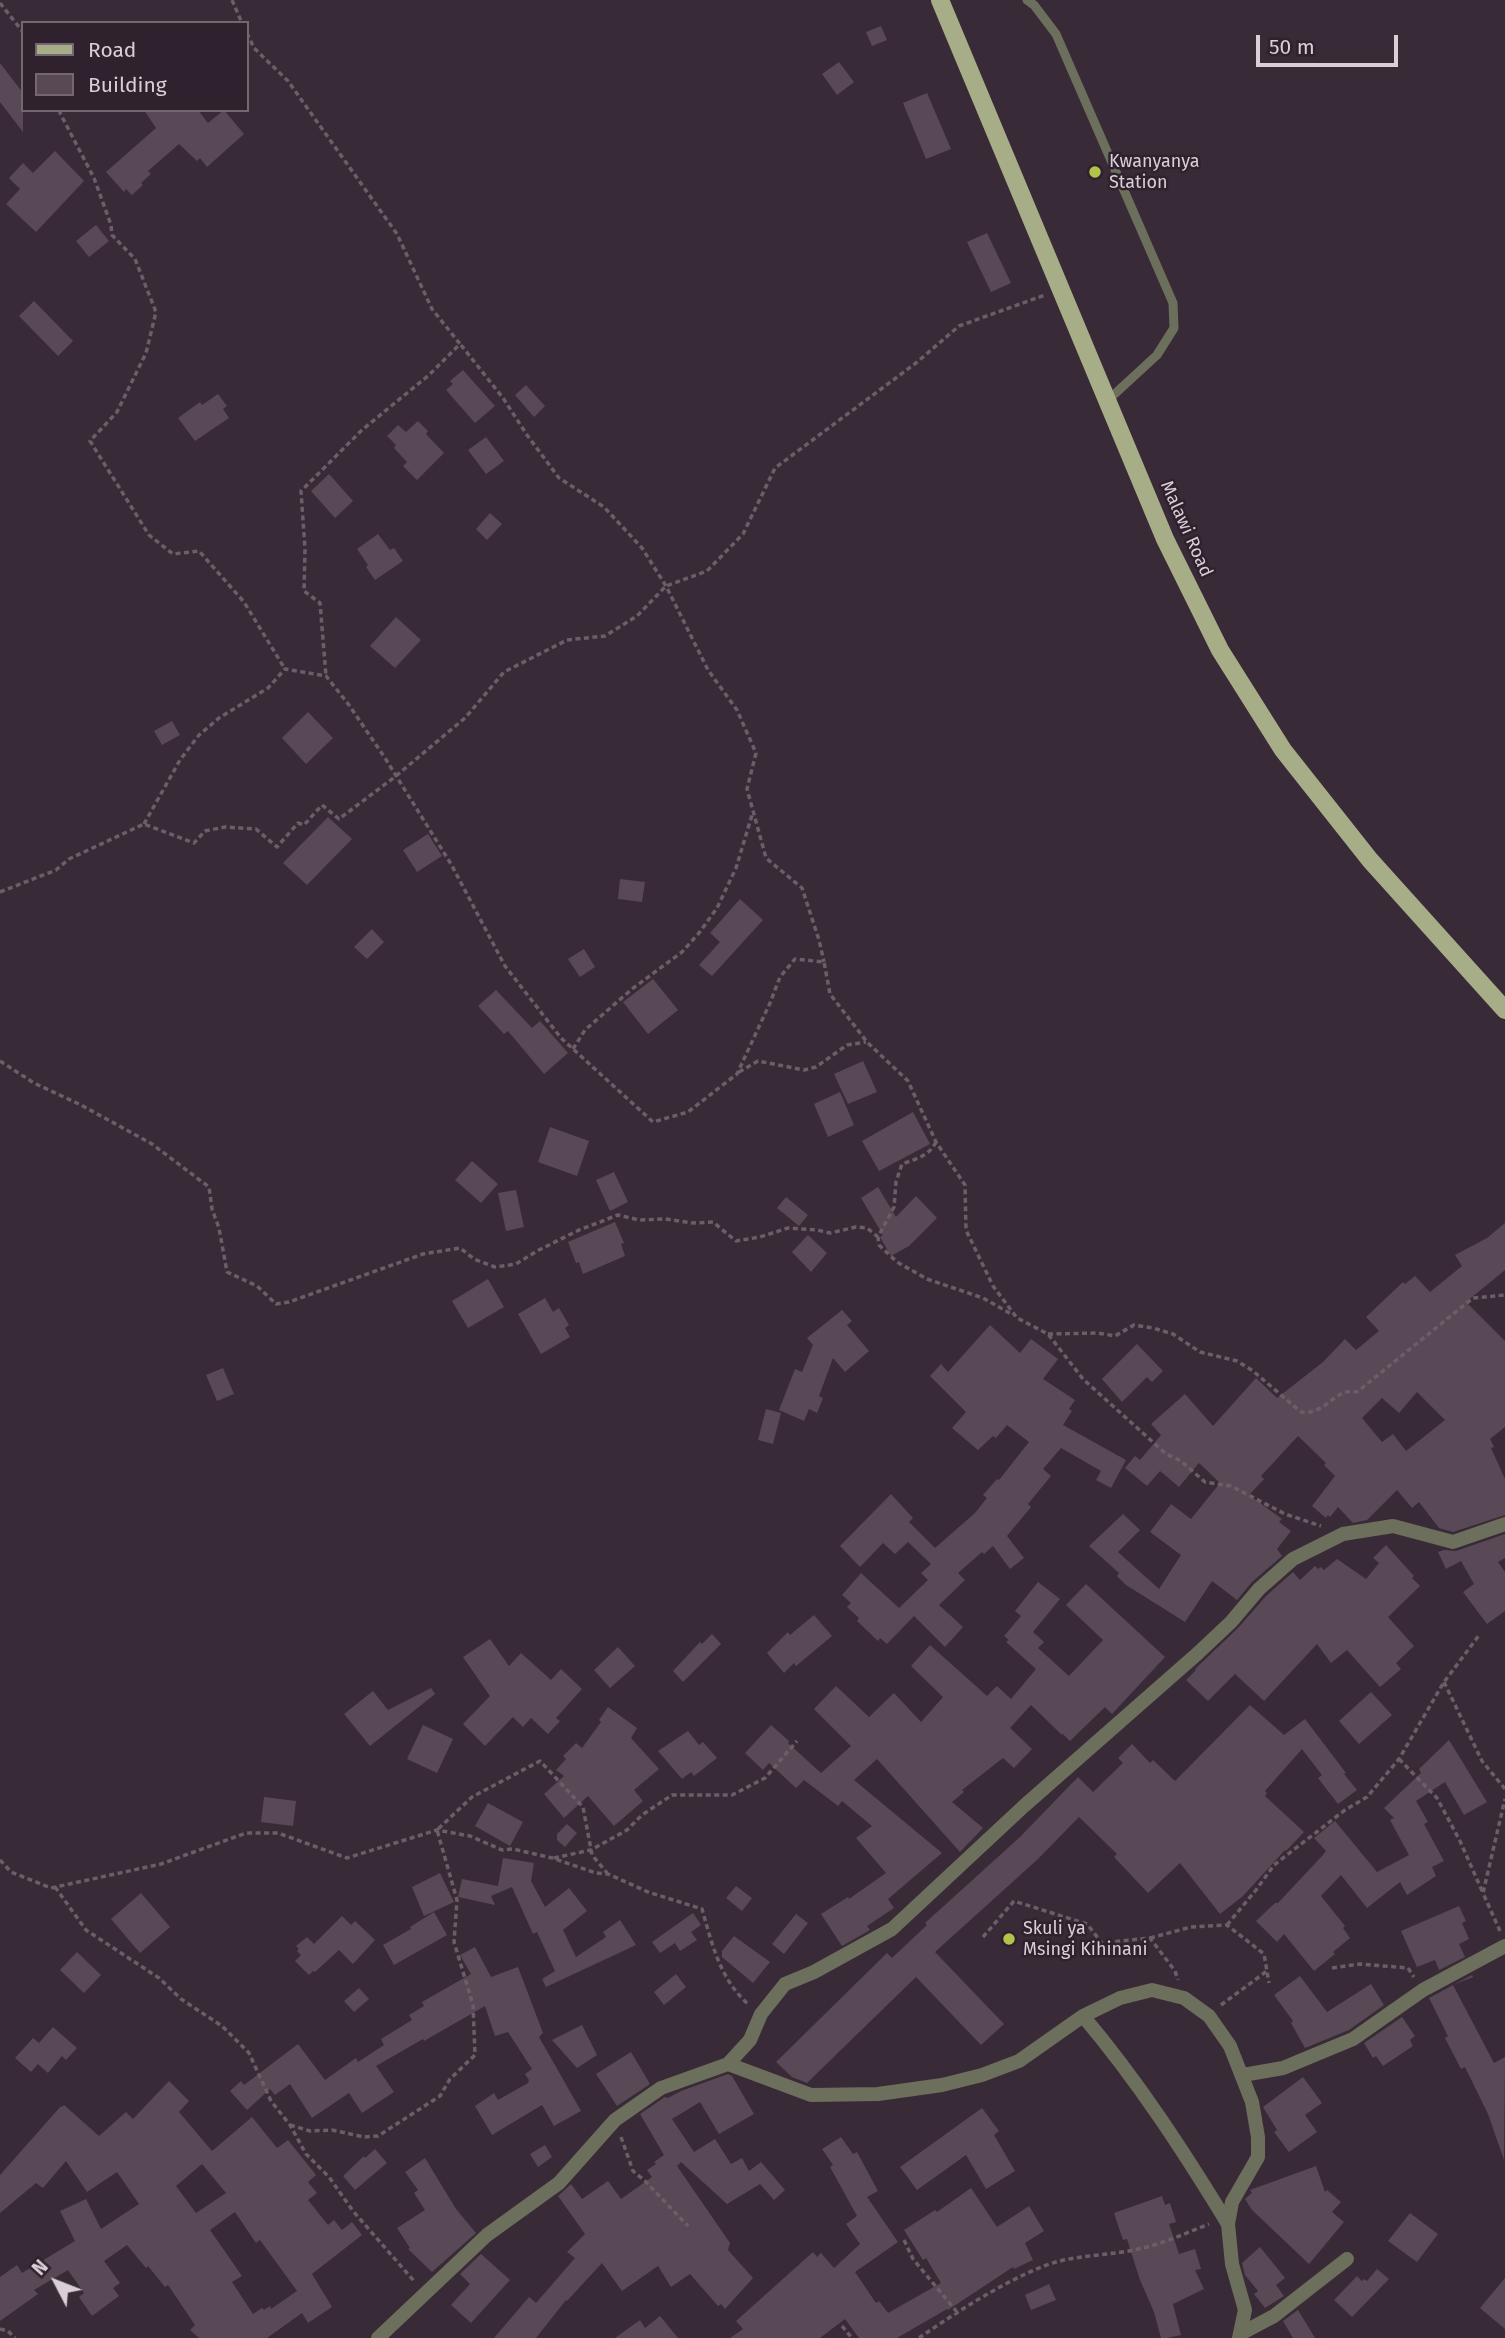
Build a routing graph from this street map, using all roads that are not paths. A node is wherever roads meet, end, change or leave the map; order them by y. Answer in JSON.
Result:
{"nodes":[{"id":1,"x":940,"y":0,"type":"edge"},
{"id":2,"x":1027,"y":0,"type":"edge"},
{"id":3,"x":1107,"y":401,"type":"junction"},
{"id":4,"x":1505,"y":1010,"type":"edge"},
{"id":5,"x":1505,"y":1524,"type":"edge"},
{"id":6,"x":1503,"y":1939,"type":"edge"},
{"id":7,"x":1083,"y":2016,"type":"junction"},
{"id":8,"x":728,"y":2064,"type":"junction"},
{"id":9,"x":1243,"y":2075,"type":"junction"},
{"id":10,"x":1226,"y":2221,"type":"junction"},
{"id":11,"x":1347,"y":2259,"type":"dead end"},
{"id":12,"x":1240,"y":2336,"type":"edge"},
{"id":13,"x":377,"y":2338,"type":"edge"}],
"edges":[{"from":1,"to":3,"type":"main road","name":"Malawi Road"},
{"from":2,"to":3,"type":"lane"},
{"from":3,"to":4,"type":"main road","name":"Malawi Road"},
{"from":5,"to":8,"type":"street"},
{"from":6,"to":9,"type":"street"},
{"from":7,"to":8,"type":"street"},
{"from":7,"to":9,"type":"street"},
{"from":7,"to":10,"type":"street"},
{"from":8,"to":13,"type":"street"},
{"from":9,"to":10,"type":"street"},
{"from":10,"to":12,"type":"street"},
{"from":11,"to":12,"type":"street"}]}
